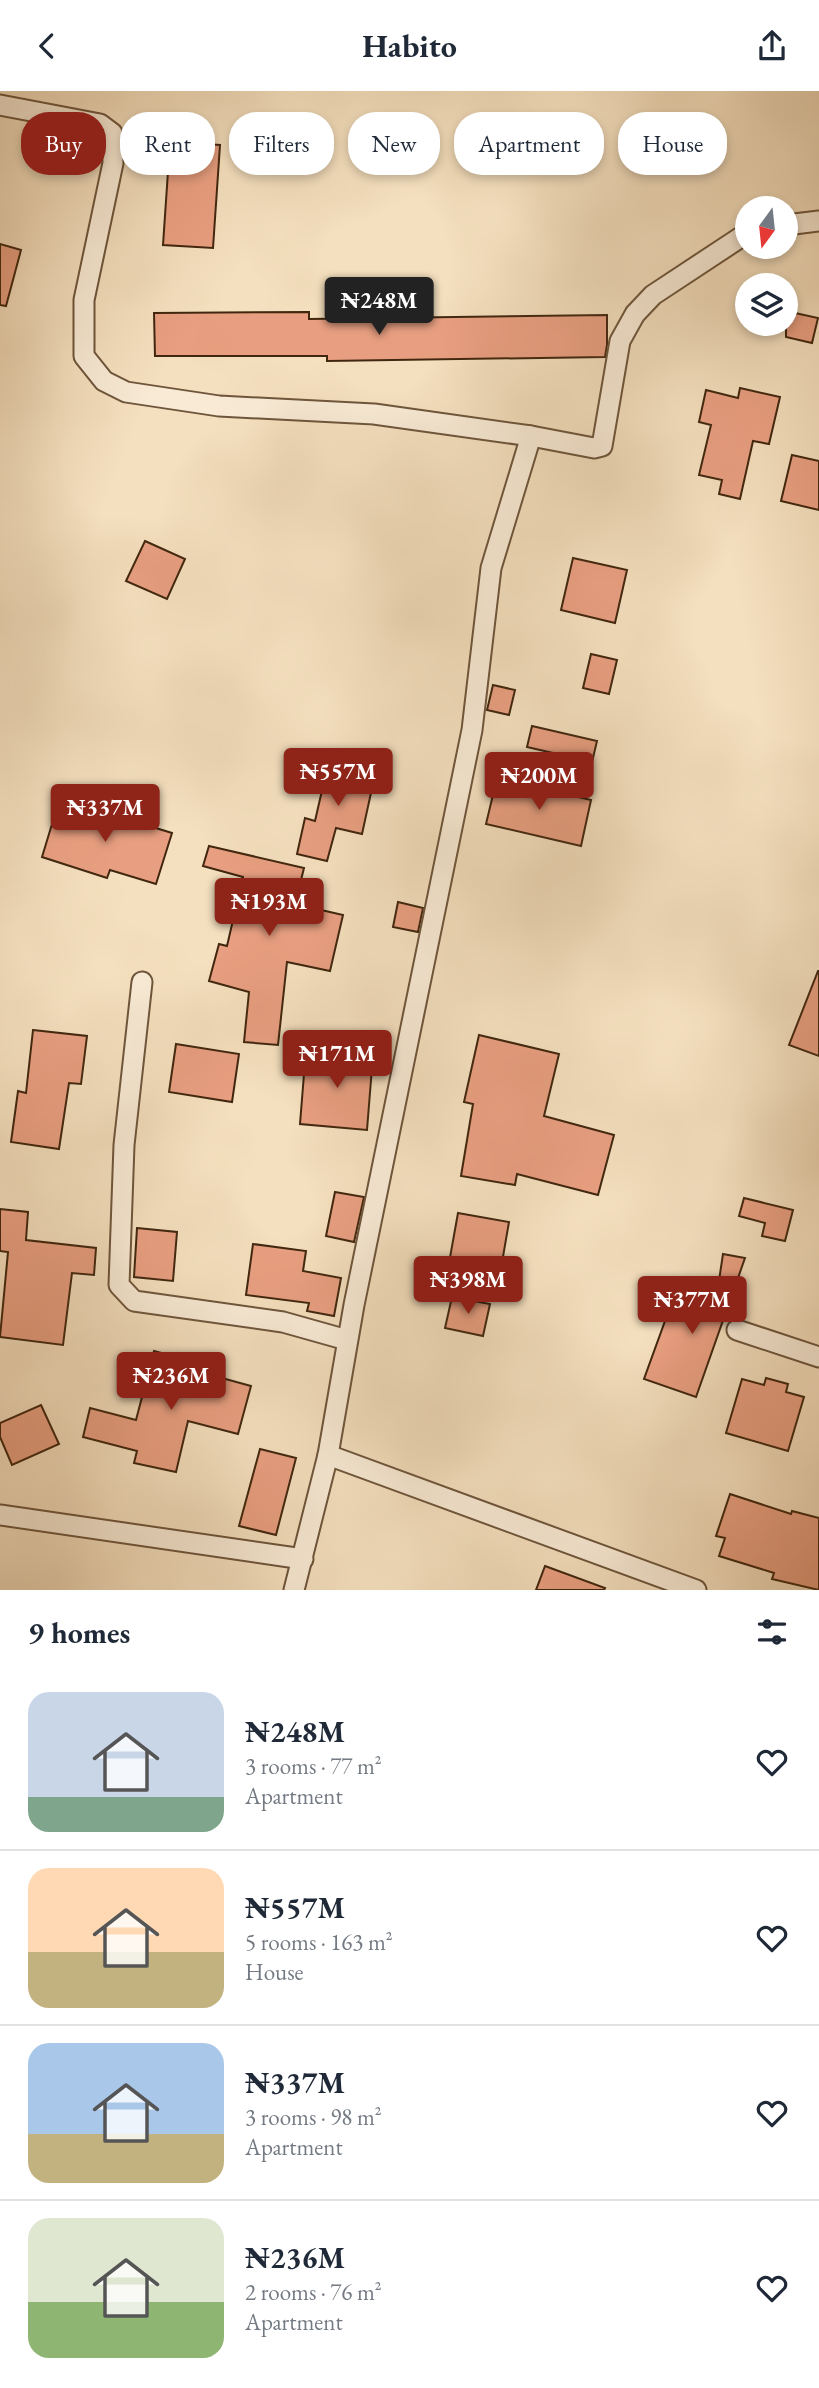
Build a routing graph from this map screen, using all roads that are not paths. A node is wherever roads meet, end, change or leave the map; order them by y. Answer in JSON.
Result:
{"nodes":[{"id":1,"x":0,"y":105,"type":"edge"},
{"id":2,"x":819,"y":221,"type":"edge"},
{"id":3,"x":798,"y":224,"type":"edge"},
{"id":4,"x":735,"y":241,"type":"edge"},
{"id":5,"x":531,"y":436,"type":"junction"},
{"id":6,"x":142,"y":982,"type":"dead end"},
{"id":7,"x":737,"y":1331,"type":"dead end"},
{"id":8,"x":347,"y":1340,"type":"junction"},
{"id":9,"x":819,"y":1357,"type":"edge"},
{"id":10,"x":328,"y":1455,"type":"junction"},
{"id":11,"x":0,"y":1515,"type":"edge"},
{"id":12,"x":303,"y":1559,"type":"junction"},
{"id":13,"x":294,"y":1590,"type":"edge"},
{"id":14,"x":696,"y":1590,"type":"edge"}],
"edges":[{"from":1,"to":5,"type":"street"},
{"from":2,"to":3,"type":"street"},
{"from":4,"to":5,"type":"street"},
{"from":5,"to":8,"type":"street"},
{"from":6,"to":8,"type":"street"},
{"from":7,"to":9,"type":"street"},
{"from":8,"to":10,"type":"street"},
{"from":10,"to":12,"type":"street"},
{"from":10,"to":14,"type":"street"},
{"from":11,"to":12,"type":"street"},
{"from":12,"to":13,"type":"street"}]}
